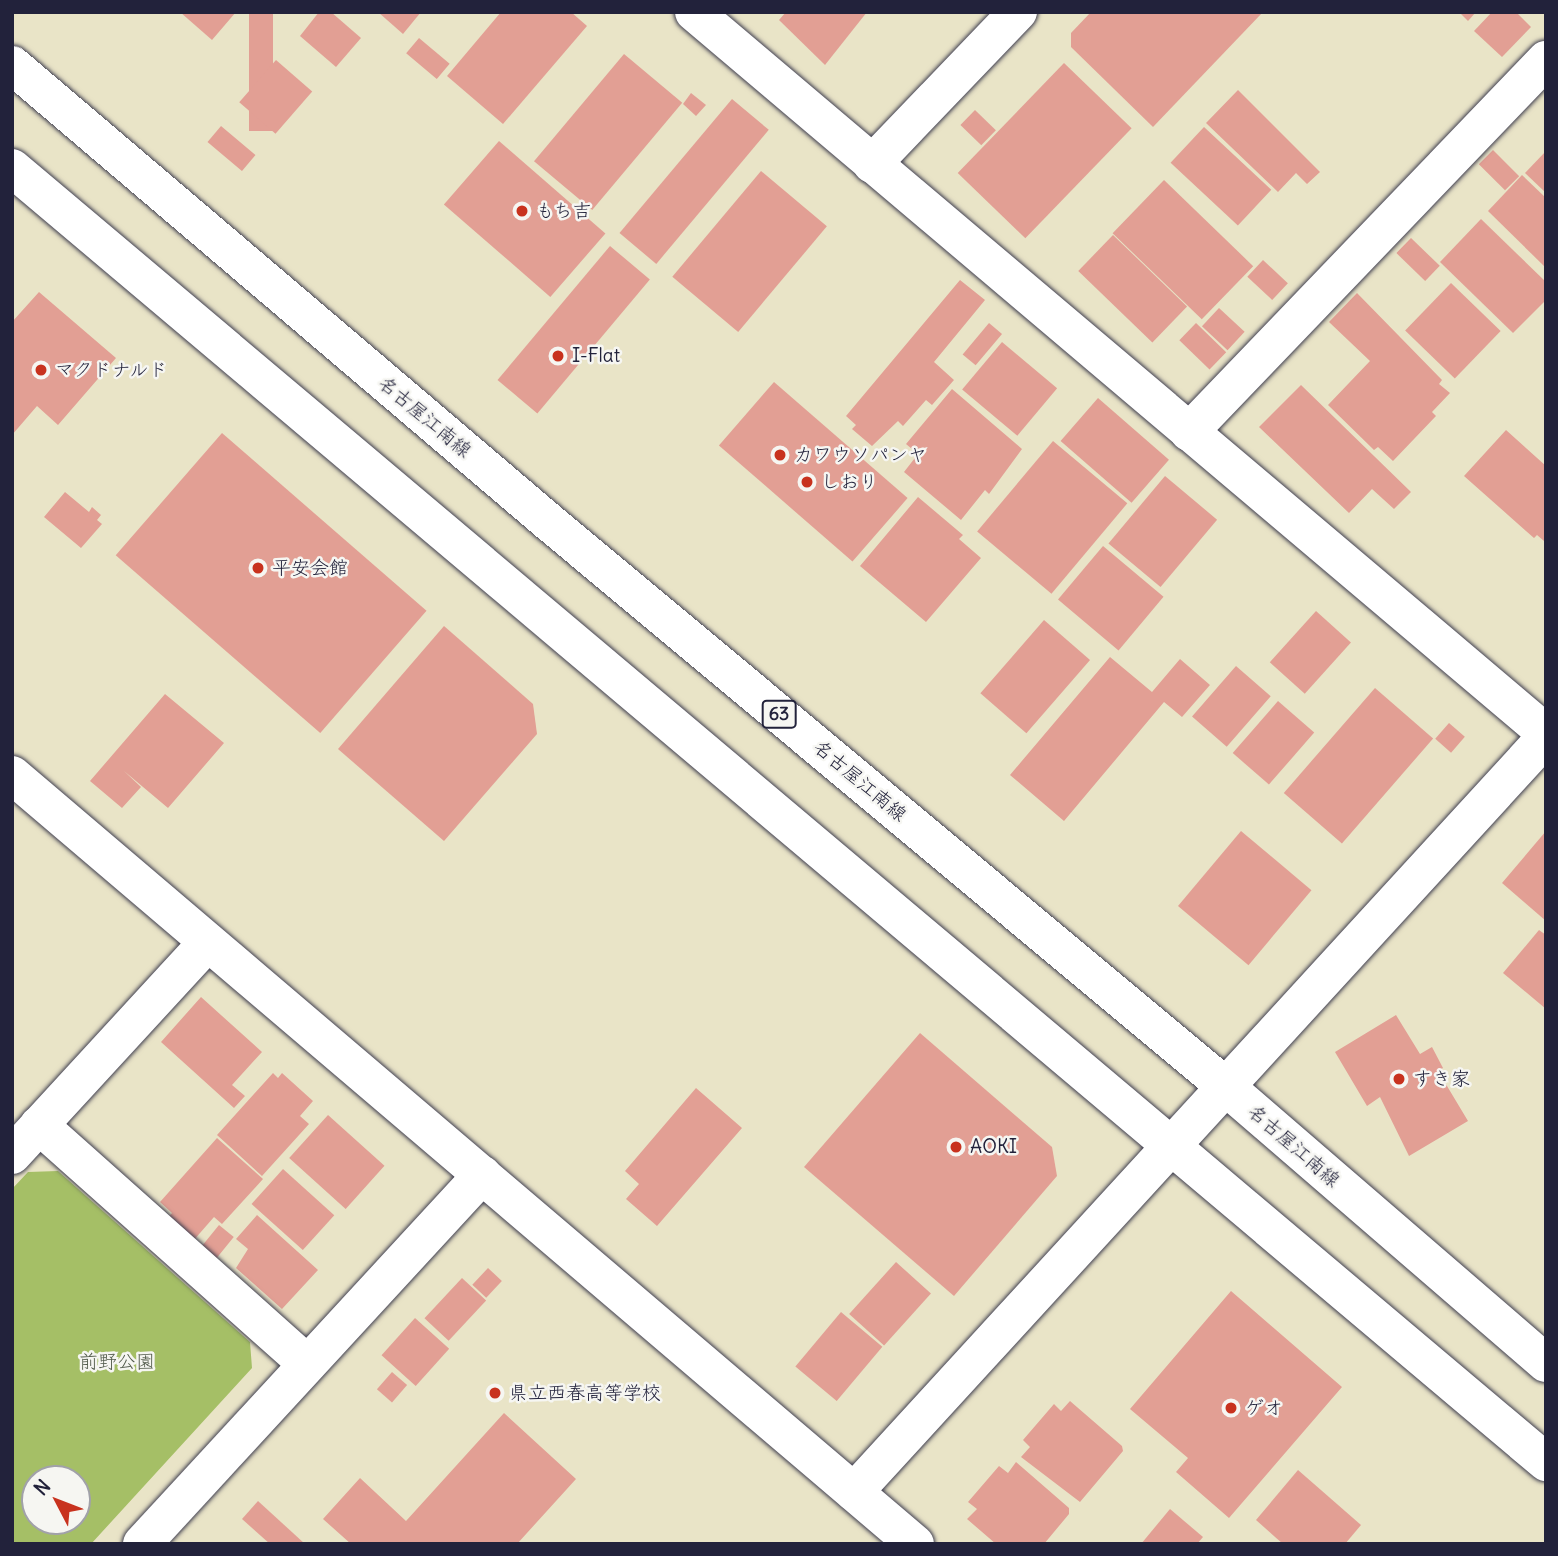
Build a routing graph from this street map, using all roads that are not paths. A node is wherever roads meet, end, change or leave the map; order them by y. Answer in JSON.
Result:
{"nodes":[{"id":1,"x":694,"y":12,"type":"edge"},
{"id":2,"x":1018,"y":12,"type":"edge"},
{"id":3,"x":1546,"y":60,"type":"edge"},
{"id":4,"x":12,"y":65,"type":"edge"},
{"id":5,"x":873,"y":164,"type":"junction"},
{"id":6,"x":12,"y":168,"type":"edge"},
{"id":7,"x":1189,"y":432,"type":"junction"},
{"id":8,"x":1546,"y":735,"type":"edge"},
{"id":9,"x":12,"y":775,"type":"edge"},
{"id":10,"x":208,"y":942,"type":"junction"},
{"id":11,"x":1225,"y":1086,"type":"junction"},
{"id":12,"x":39,"y":1125,"type":"junction"},
{"id":13,"x":1170,"y":1145,"type":"junction"},
{"id":14,"x":12,"y":1155,"type":"edge"},
{"id":15,"x":481,"y":1175,"type":"junction"},
{"id":16,"x":1546,"y":1363,"type":"edge"},
{"id":17,"x":307,"y":1364,"type":"junction"},
{"id":18,"x":1546,"y":1462,"type":"edge"},
{"id":19,"x":854,"y":1492,"type":"junction"},
{"id":20,"x":142,"y":1544,"type":"edge"},
{"id":21,"x":915,"y":1544,"type":"edge"}],
"edges":[{"from":1,"to":5,"type":"street"},
{"from":2,"to":5,"type":"street"},
{"from":3,"to":7,"type":"street"},
{"from":4,"to":11,"type":"street","name":"名古屋江南線","number":"63"},
{"from":5,"to":7,"type":"street"},
{"from":6,"to":13,"type":"street"},
{"from":7,"to":8,"type":"street"},
{"from":8,"to":11,"type":"street"},
{"from":9,"to":10,"type":"street"},
{"from":10,"to":12,"type":"street"},
{"from":10,"to":15,"type":"street"},
{"from":11,"to":13,"type":"street"},
{"from":11,"to":16,"type":"street","name":"名古屋江南線","number":"63"},
{"from":12,"to":14,"type":"street"},
{"from":12,"to":17,"type":"street"},
{"from":13,"to":18,"type":"street"},
{"from":13,"to":19,"type":"street"},
{"from":15,"to":17,"type":"street"},
{"from":15,"to":19,"type":"street"},
{"from":17,"to":20,"type":"street"},
{"from":19,"to":21,"type":"street"}]}
